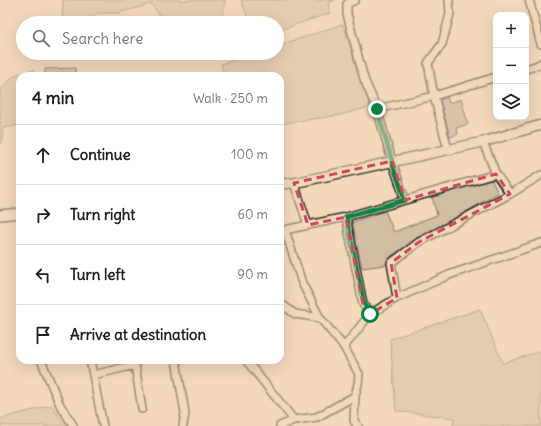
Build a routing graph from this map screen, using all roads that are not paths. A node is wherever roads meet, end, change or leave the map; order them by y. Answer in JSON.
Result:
{"nodes":[{"id":1,"x":355,"y":0,"type":"edge"},
{"id":2,"x":449,"y":0,"type":"edge"},
{"id":3,"x":529,"y":0,"type":"edge"},
{"id":4,"x":541,"y":44,"type":"edge"},
{"id":5,"x":541,"y":63,"type":"edge"},
{"id":6,"x":529,"y":68,"type":"edge"},
{"id":7,"x":493,"y":78,"type":"edge"},
{"id":8,"x":434,"y":96,"type":"junction"},
{"id":9,"x":377,"y":109,"type":"junction"},
{"id":10,"x":541,"y":126,"type":"edge"},
{"id":11,"x":483,"y":142,"type":"junction"},
{"id":12,"x":448,"y":150,"type":"junction"},
{"id":13,"x":392,"y":161,"type":"junction"},
{"id":14,"x":496,"y":174,"type":"junction"},
{"id":15,"x":541,"y":175,"type":"edge"},
{"id":16,"x":294,"y":183,"type":"junction"},
{"id":17,"x":284,"y":184,"type":"edge"},
{"id":18,"x":510,"y":194,"type":"junction"},
{"id":19,"x":405,"y":200,"type":"junction"},
{"id":20,"x":16,"y":213,"type":"edge"},
{"id":21,"x":0,"y":215,"type":"edge"},
{"id":22,"x":346,"y":217,"type":"junction"},
{"id":23,"x":308,"y":225,"type":"junction"},
{"id":24,"x":284,"y":230,"type":"edge"},
{"id":25,"x":284,"y":235,"type":"edge"},
{"id":26,"x":541,"y":243,"type":"edge"},
{"id":27,"x":397,"y":298,"type":"junction"},
{"id":28,"x":284,"y":306,"type":"edge"},
{"id":29,"x":370,"y":314,"type":"junction"},
{"id":30,"x":320,"y":318,"type":"junction"},
{"id":31,"x":344,"y":347,"type":"junction"},
{"id":32,"x":43,"y":364,"type":"edge"},
{"id":33,"x":91,"y":364,"type":"edge"},
{"id":34,"x":129,"y":364,"type":"edge"},
{"id":35,"x":135,"y":364,"type":"edge"},
{"id":36,"x":177,"y":364,"type":"edge"},
{"id":37,"x":249,"y":364,"type":"edge"},
{"id":38,"x":93,"y":375,"type":"junction"},
{"id":39,"x":354,"y":396,"type":"junction"},
{"id":40,"x":142,"y":409,"type":"dead end"},
{"id":41,"x":294,"y":420,"type":"junction"},
{"id":42,"x":73,"y":425,"type":"dead end"},
{"id":43,"x":103,"y":426,"type":"edge"},
{"id":44,"x":182,"y":426,"type":"edge"},
{"id":45,"x":280,"y":426,"type":"edge"},
{"id":46,"x":358,"y":426,"type":"edge"}],
"edges":[{"from":1,"to":9,"type":"street"},
{"from":2,"to":8,"type":"street"},
{"from":3,"to":4,"type":"street"},
{"from":5,"to":6,"type":"street"},
{"from":7,"to":8,"type":"street"},
{"from":8,"to":9,"type":"street"},
{"from":8,"to":12,"type":"street"},
{"from":9,"to":13,"type":"street"},
{"from":10,"to":11,"type":"street"},
{"from":11,"to":12,"type":"street"},
{"from":11,"to":14,"type":"street"},
{"from":12,"to":13,"type":"street"},
{"from":13,"to":16,"type":"street"},
{"from":13,"to":19,"type":"street"},
{"from":14,"to":18,"type":"street"},
{"from":14,"to":19,"type":"street"},
{"from":15,"to":18,"type":"street"},
{"from":16,"to":17,"type":"street"},
{"from":16,"to":23,"type":"street"},
{"from":18,"to":27,"type":"street"},
{"from":19,"to":22,"type":"street"},
{"from":20,"to":21,"type":"street"},
{"from":22,"to":23,"type":"street"},
{"from":22,"to":29,"type":"street"},
{"from":23,"to":24,"type":"street"},
{"from":25,"to":30,"type":"street"},
{"from":26,"to":27,"type":"street"},
{"from":27,"to":29,"type":"street"},
{"from":28,"to":30,"type":"street"},
{"from":29,"to":31,"type":"street"},
{"from":30,"to":31,"type":"street"},
{"from":31,"to":39,"type":"street"},
{"from":32,"to":42,"type":"street"},
{"from":33,"to":38,"type":"street"},
{"from":34,"to":38,"type":"street"},
{"from":35,"to":40,"type":"street"},
{"from":36,"to":44,"type":"street"},
{"from":37,"to":41,"type":"street"},
{"from":38,"to":43,"type":"street"},
{"from":39,"to":41,"type":"street"},
{"from":39,"to":46,"type":"street"},
{"from":41,"to":45,"type":"street"}]}
